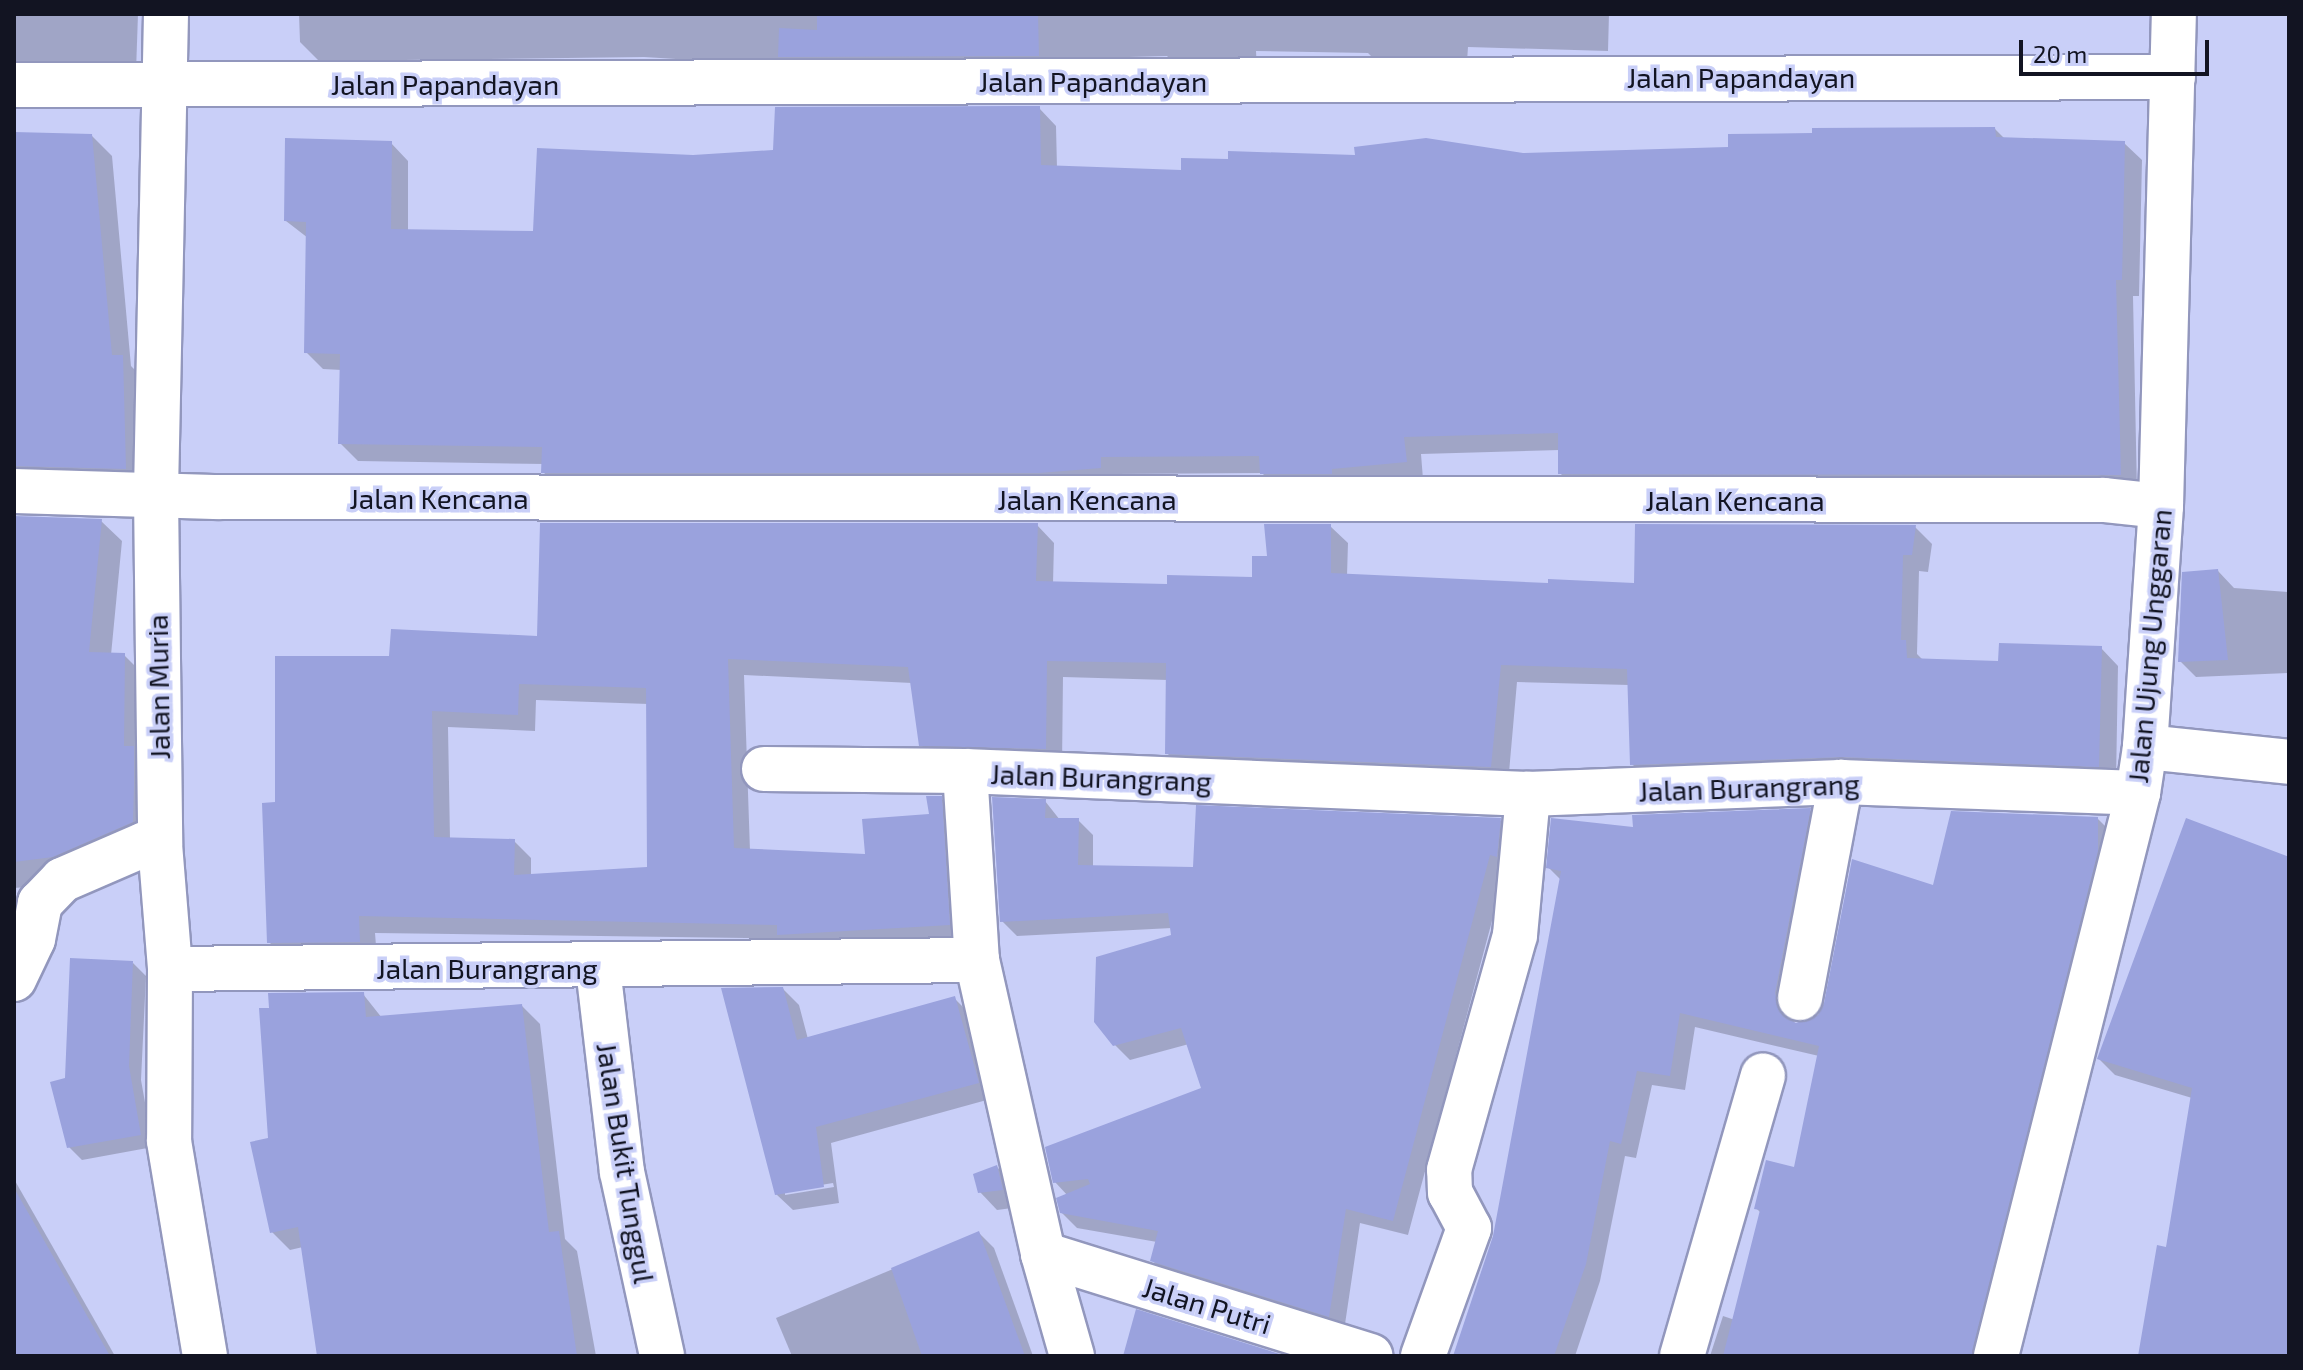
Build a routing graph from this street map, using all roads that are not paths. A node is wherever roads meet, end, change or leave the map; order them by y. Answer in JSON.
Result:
{"nodes":[{"id":1,"x":166,"y":14,"type":"edge"},
{"id":2,"x":2174,"y":14,"type":"edge"},
{"id":3,"x":2173,"y":77,"type":"junction"},
{"id":4,"x":167,"y":83,"type":"junction"},
{"id":5,"x":14,"y":85,"type":"edge"},
{"id":6,"x":14,"y":491,"type":"edge"},
{"id":7,"x":156,"y":495,"type":"junction"},
{"id":8,"x":2161,"y":506,"type":"junction"},
{"id":9,"x":2145,"y":747,"type":"junction"},
{"id":10,"x":2289,"y":762,"type":"edge"},
{"id":11,"x":764,"y":769,"type":"dead end"},
{"id":12,"x":965,"y":771,"type":"junction"},
{"id":13,"x":1841,"y":782,"type":"junction"},
{"id":14,"x":2138,"y":793,"type":"junction"},
{"id":15,"x":1528,"y":794,"type":"junction"},
{"id":16,"x":160,"y":844,"type":"junction"},
{"id":17,"x":977,"y":960,"type":"junction"},
{"id":18,"x":598,"y":968,"type":"junction"},
{"id":19,"x":170,"y":969,"type":"junction"},
{"id":20,"x":14,"y":979,"type":"edge"},
{"id":21,"x":1800,"y":998,"type":"dead end"},
{"id":22,"x":1763,"y":1075,"type":"dead end"},
{"id":23,"x":1043,"y":1254,"type":"junction"},
{"id":24,"x":205,"y":1356,"type":"edge"},
{"id":25,"x":662,"y":1356,"type":"edge"},
{"id":26,"x":1072,"y":1356,"type":"edge"},
{"id":27,"x":1370,"y":1356,"type":"edge"},
{"id":28,"x":1423,"y":1356,"type":"edge"},
{"id":29,"x":1682,"y":1356,"type":"edge"},
{"id":30,"x":1996,"y":1356,"type":"edge"}],
"edges":[{"from":1,"to":4,"type":"street","name":"Jalan Muria"},
{"from":2,"to":3,"type":"street","name":"Jalan Ujung Unggaran"},
{"from":3,"to":4,"type":"street","name":"Jalan Papandayan"},
{"from":3,"to":8,"type":"street","name":"Jalan Ujung Unggaran"},
{"from":4,"to":5,"type":"street","name":"Jalan Papandayan"},
{"from":4,"to":7,"type":"street","name":"Jalan Muria"},
{"from":6,"to":7,"type":"street","name":"Jalan Kencana"},
{"from":7,"to":8,"type":"street","name":"Jalan Kencana"},
{"from":7,"to":16,"type":"street","name":"Jalan Muria"},
{"from":8,"to":9,"type":"street","name":"Jalan Ujung Unggaran"},
{"from":9,"to":10,"type":"street"},
{"from":9,"to":14,"type":"street","name":"Jalan Ujung Unggaran"},
{"from":11,"to":12,"type":"street"},
{"from":12,"to":15,"type":"street","name":"Jalan Burangrang"},
{"from":12,"to":17,"type":"street","name":"Jalan Burangrang"},
{"from":13,"to":14,"type":"street","name":"Jalan Burangrang"},
{"from":13,"to":15,"type":"street","name":"Jalan Burangrang"},
{"from":13,"to":21,"type":"street"},
{"from":14,"to":30,"type":"street","name":"Jalan Ujung Unggaran"},
{"from":15,"to":28,"type":"street"},
{"from":16,"to":19,"type":"street","name":"Jalan Muria"},
{"from":16,"to":20,"type":"street"},
{"from":17,"to":18,"type":"street","name":"Jalan Burangrang"},
{"from":17,"to":23,"type":"street"},
{"from":18,"to":19,"type":"street","name":"Jalan Burangrang"},
{"from":18,"to":25,"type":"street","name":"Jalan Bukit Tunggul"},
{"from":19,"to":24,"type":"street","name":"Jalan Muria"},
{"from":22,"to":29,"type":"street"},
{"from":23,"to":26,"type":"street"},
{"from":23,"to":27,"type":"street","name":"Jalan Putri"}]}
